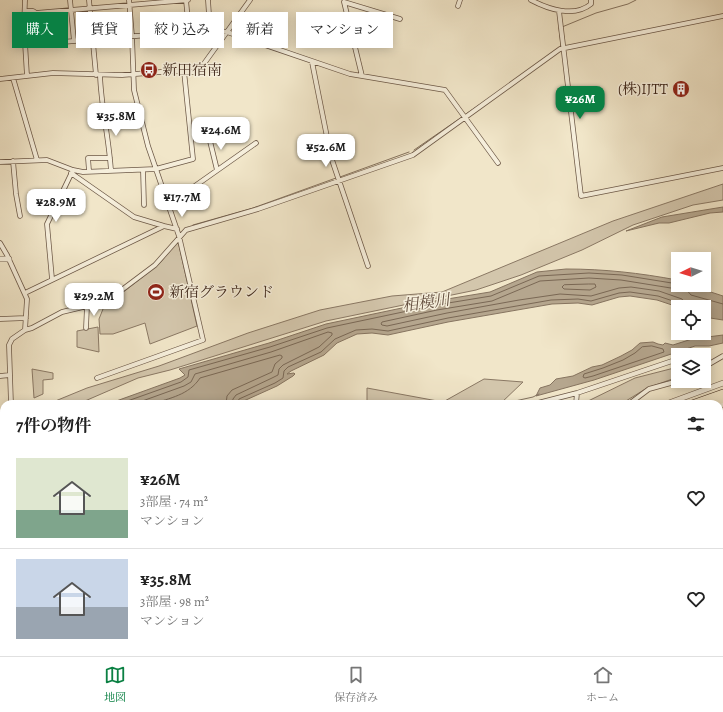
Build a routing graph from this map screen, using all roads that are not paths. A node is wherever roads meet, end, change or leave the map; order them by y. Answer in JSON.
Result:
{"nodes":[{"id":1,"x":25,"y":0,"type":"edge"},
{"id":2,"x":70,"y":0,"type":"edge"},
{"id":3,"x":89,"y":0,"type":"edge"},
{"id":4,"x":187,"y":0,"type":"edge"},
{"id":5,"x":208,"y":0,"type":"edge"},
{"id":6,"x":250,"y":0,"type":"edge"},
{"id":7,"x":460,"y":0,"type":"edge"},
{"id":8,"x":532,"y":0,"type":"edge"},
{"id":9,"x":591,"y":0,"type":"edge"},
{"id":10,"x":129,"y":2,"type":"edge"},
{"id":11,"x":458,"y":6,"type":"dead end"},
{"id":12,"x":90,"y":8,"type":"junction"},
{"id":13,"x":71,"y":10,"type":"junction"},
{"id":14,"x":25,"y":11,"type":"joint"},
{"id":15,"x":559,"y":11,"type":"junction"},
{"id":16,"x":90,"y":12,"type":"edge"},
{"id":17,"x":130,"y":12,"type":"edge"},
{"id":18,"x":188,"y":12,"type":"edge"},
{"id":19,"x":209,"y":12,"type":"edge"},
{"id":20,"x":723,"y":16,"type":"edge"},
{"id":21,"x":400,"y":19,"type":"dead end"},
{"id":22,"x":224,"y":32,"type":"edge"},
{"id":23,"x":227,"y":32,"type":"junction"},
{"id":24,"x":140,"y":35,"type":"edge"},
{"id":25,"x":132,"y":36,"type":"joint"},
{"id":26,"x":68,"y":42,"type":"edge"},
{"id":27,"x":74,"y":42,"type":"joint"},
{"id":28,"x":25,"y":48,"type":"edge"},
{"id":29,"x":94,"y":48,"type":"edge"},
{"id":30,"x":563,"y":48,"type":"junction"},
{"id":31,"x":312,"y":62,"type":"junction"},
{"id":32,"x":184,"y":71,"type":"junction"},
{"id":33,"x":98,"y":75,"type":"junction"},
{"id":34,"x":133,"y":75,"type":"junction"},
{"id":35,"x":27,"y":76,"type":"junction"},
{"id":36,"x":362,"y":76,"type":"junction"},
{"id":37,"x":13,"y":78,"type":"junction"},
{"id":38,"x":0,"y":79,"type":"edge"},
{"id":39,"x":466,"y":117,"type":"junction"},
{"id":40,"x":209,"y":137,"type":"dead end"},
{"id":41,"x":256,"y":143,"type":"dead end"},
{"id":42,"x":110,"y":158,"type":"junction"},
{"id":43,"x":37,"y":160,"type":"junction"},
{"id":44,"x":13,"y":161,"type":"junction"},
{"id":45,"x":0,"y":162,"type":"edge"},
{"id":46,"x":498,"y":163,"type":"dead end"},
{"id":47,"x":723,"y":168,"type":"edge"},
{"id":48,"x":156,"y":169,"type":"junction"},
{"id":49,"x":142,"y":170,"type":"junction"},
{"id":50,"x":218,"y":170,"type":"junction"},
{"id":51,"x":72,"y":171,"type":"junction"},
{"id":52,"x":89,"y":171,"type":"junction"},
{"id":53,"x":111,"y":171,"type":"junction"},
{"id":54,"x":339,"y":180,"type":"junction"},
{"id":55,"x":144,"y":205,"type":"dead end"},
{"id":56,"x":168,"y":205,"type":"junction"},
{"id":57,"x":20,"y":216,"type":"dead end"},
{"id":58,"x":164,"y":226,"type":"junction"},
{"id":59,"x":177,"y":229,"type":"junction"},
{"id":60,"x":179,"y":236,"type":"junction"},
{"id":61,"x":0,"y":243,"type":"edge"},
{"id":62,"x":9,"y":258,"type":"junction"},
{"id":63,"x":0,"y":259,"type":"edge"},
{"id":64,"x":368,"y":266,"type":"dead end"},
{"id":65,"x":52,"y":279,"type":"junction"},
{"id":66,"x":25,"y":293,"type":"junction"},
{"id":67,"x":87,"y":306,"type":"junction"},
{"id":68,"x":26,"y":318,"type":"junction"},
{"id":69,"x":0,"y":319,"type":"edge"},
{"id":70,"x":86,"y":328,"type":"dead end"},
{"id":71,"x":25,"y":330,"type":"junction"},
{"id":72,"x":723,"y":356,"type":"edge"},
{"id":73,"x":671,"y":361,"type":"edge"},
{"id":74,"x":711,"y":363,"type":"edge"},
{"id":75,"x":10,"y":375,"type":"junction"},
{"id":76,"x":0,"y":376,"type":"edge"},
{"id":77,"x":97,"y":378,"type":"dead end"},
{"id":78,"x":671,"y":383,"type":"edge"},
{"id":79,"x":723,"y":383,"type":"edge"},
{"id":80,"x":578,"y":393,"type":"junction"},
{"id":81,"x":723,"y":393,"type":"edge"},
{"id":82,"x":11,"y":400,"type":"edge"},
{"id":83,"x":550,"y":400,"type":"edge"},
{"id":84,"x":577,"y":400,"type":"edge"},
{"id":85,"x":635,"y":400,"type":"edge"},
{"id":86,"x":677,"y":400,"type":"edge"},
{"id":87,"x":703,"y":400,"type":"edge"}],
"edges":[{"from":1,"to":14,"type":"street"},
{"from":2,"to":13,"type":"street"},
{"from":3,"to":12,"type":"street"},
{"from":4,"to":10,"type":"street"},
{"from":4,"to":18,"type":"street"},
{"from":5,"to":19,"type":"street"},
{"from":6,"to":23,"type":"street"},
{"from":7,"to":11,"type":"street"},
{"from":8,"to":15,"type":"street"},
{"from":9,"to":15,"type":"street"},
{"from":10,"to":12,"type":"street"},
{"from":10,"to":17,"type":"street"},
{"from":12,"to":13,"type":"street"},
{"from":12,"to":16,"type":"street"},
{"from":13,"to":14,"type":"street"},
{"from":13,"to":27,"type":"street"},
{"from":15,"to":30,"type":"street"},
{"from":20,"to":30,"type":"street"},
{"from":21,"to":36,"type":"street"},
{"from":22,"to":23,"type":"street"},
{"from":23,"to":31,"type":"street"},
{"from":23,"to":32,"type":"street"},
{"from":24,"to":25,"type":"street"},
{"from":25,"to":34,"type":"street"},
{"from":26,"to":27,"type":"street"},
{"from":28,"to":35,"type":"street"},
{"from":29,"to":33,"type":"street"},
{"from":30,"to":39,"type":"street"},
{"from":30,"to":47,"type":"street"},
{"from":31,"to":36,"type":"street"},
{"from":31,"to":54,"type":"street"},
{"from":32,"to":34,"type":"street"},
{"from":32,"to":48,"type":"street"},
{"from":33,"to":34,"type":"street"},
{"from":33,"to":35,"type":"street"},
{"from":33,"to":42,"type":"street"},
{"from":34,"to":48,"type":"street"},
{"from":35,"to":37,"type":"street"},
{"from":36,"to":39,"type":"street"},
{"from":37,"to":38,"type":"street"},
{"from":37,"to":43,"type":"street"},
{"from":39,"to":46,"type":"street"},
{"from":39,"to":54,"type":"street"},
{"from":40,"to":50,"type":"street"},
{"from":41,"to":50,"type":"street"},
{"from":42,"to":52,"type":"street"},
{"from":42,"to":53,"type":"street"},
{"from":43,"to":44,"type":"street"},
{"from":43,"to":51,"type":"street"},
{"from":44,"to":45,"type":"street"},
{"from":44,"to":57,"type":"street"},
{"from":48,"to":49,"type":"street"},
{"from":48,"to":56,"type":"street"},
{"from":49,"to":53,"type":"street"},
{"from":49,"to":55,"type":"street"},
{"from":50,"to":56,"type":"street"},
{"from":51,"to":52,"type":"street"},
{"from":51,"to":58,"type":"street"},
{"from":51,"to":65,"type":"street"},
{"from":52,"to":53,"type":"street"},
{"from":54,"to":60,"type":"street"},
{"from":54,"to":64,"type":"street"},
{"from":56,"to":59,"type":"street"},
{"from":58,"to":59,"type":"street"},
{"from":58,"to":65,"type":"street"},
{"from":59,"to":60,"type":"street"},
{"from":60,"to":67,"type":"street"},
{"from":60,"to":77,"type":"street"},
{"from":61,"to":62,"type":"street"},
{"from":62,"to":63,"type":"street"},
{"from":62,"to":66,"type":"street"},
{"from":65,"to":66,"type":"street"},
{"from":66,"to":68,"type":"street"},
{"from":67,"to":70,"type":"street"},
{"from":67,"to":71,"type":"street"},
{"from":68,"to":69,"type":"street"},
{"from":68,"to":71,"type":"street"},
{"from":71,"to":75,"type":"street"},
{"from":72,"to":74,"type":"street"},
{"from":73,"to":80,"type":"street"},
{"from":75,"to":76,"type":"street"},
{"from":75,"to":82,"type":"street"},
{"from":78,"to":85,"type":"street"},
{"from":79,"to":86,"type":"street"},
{"from":80,"to":83,"type":"street"},
{"from":80,"to":84,"type":"street"},
{"from":81,"to":87,"type":"highway"}]}
